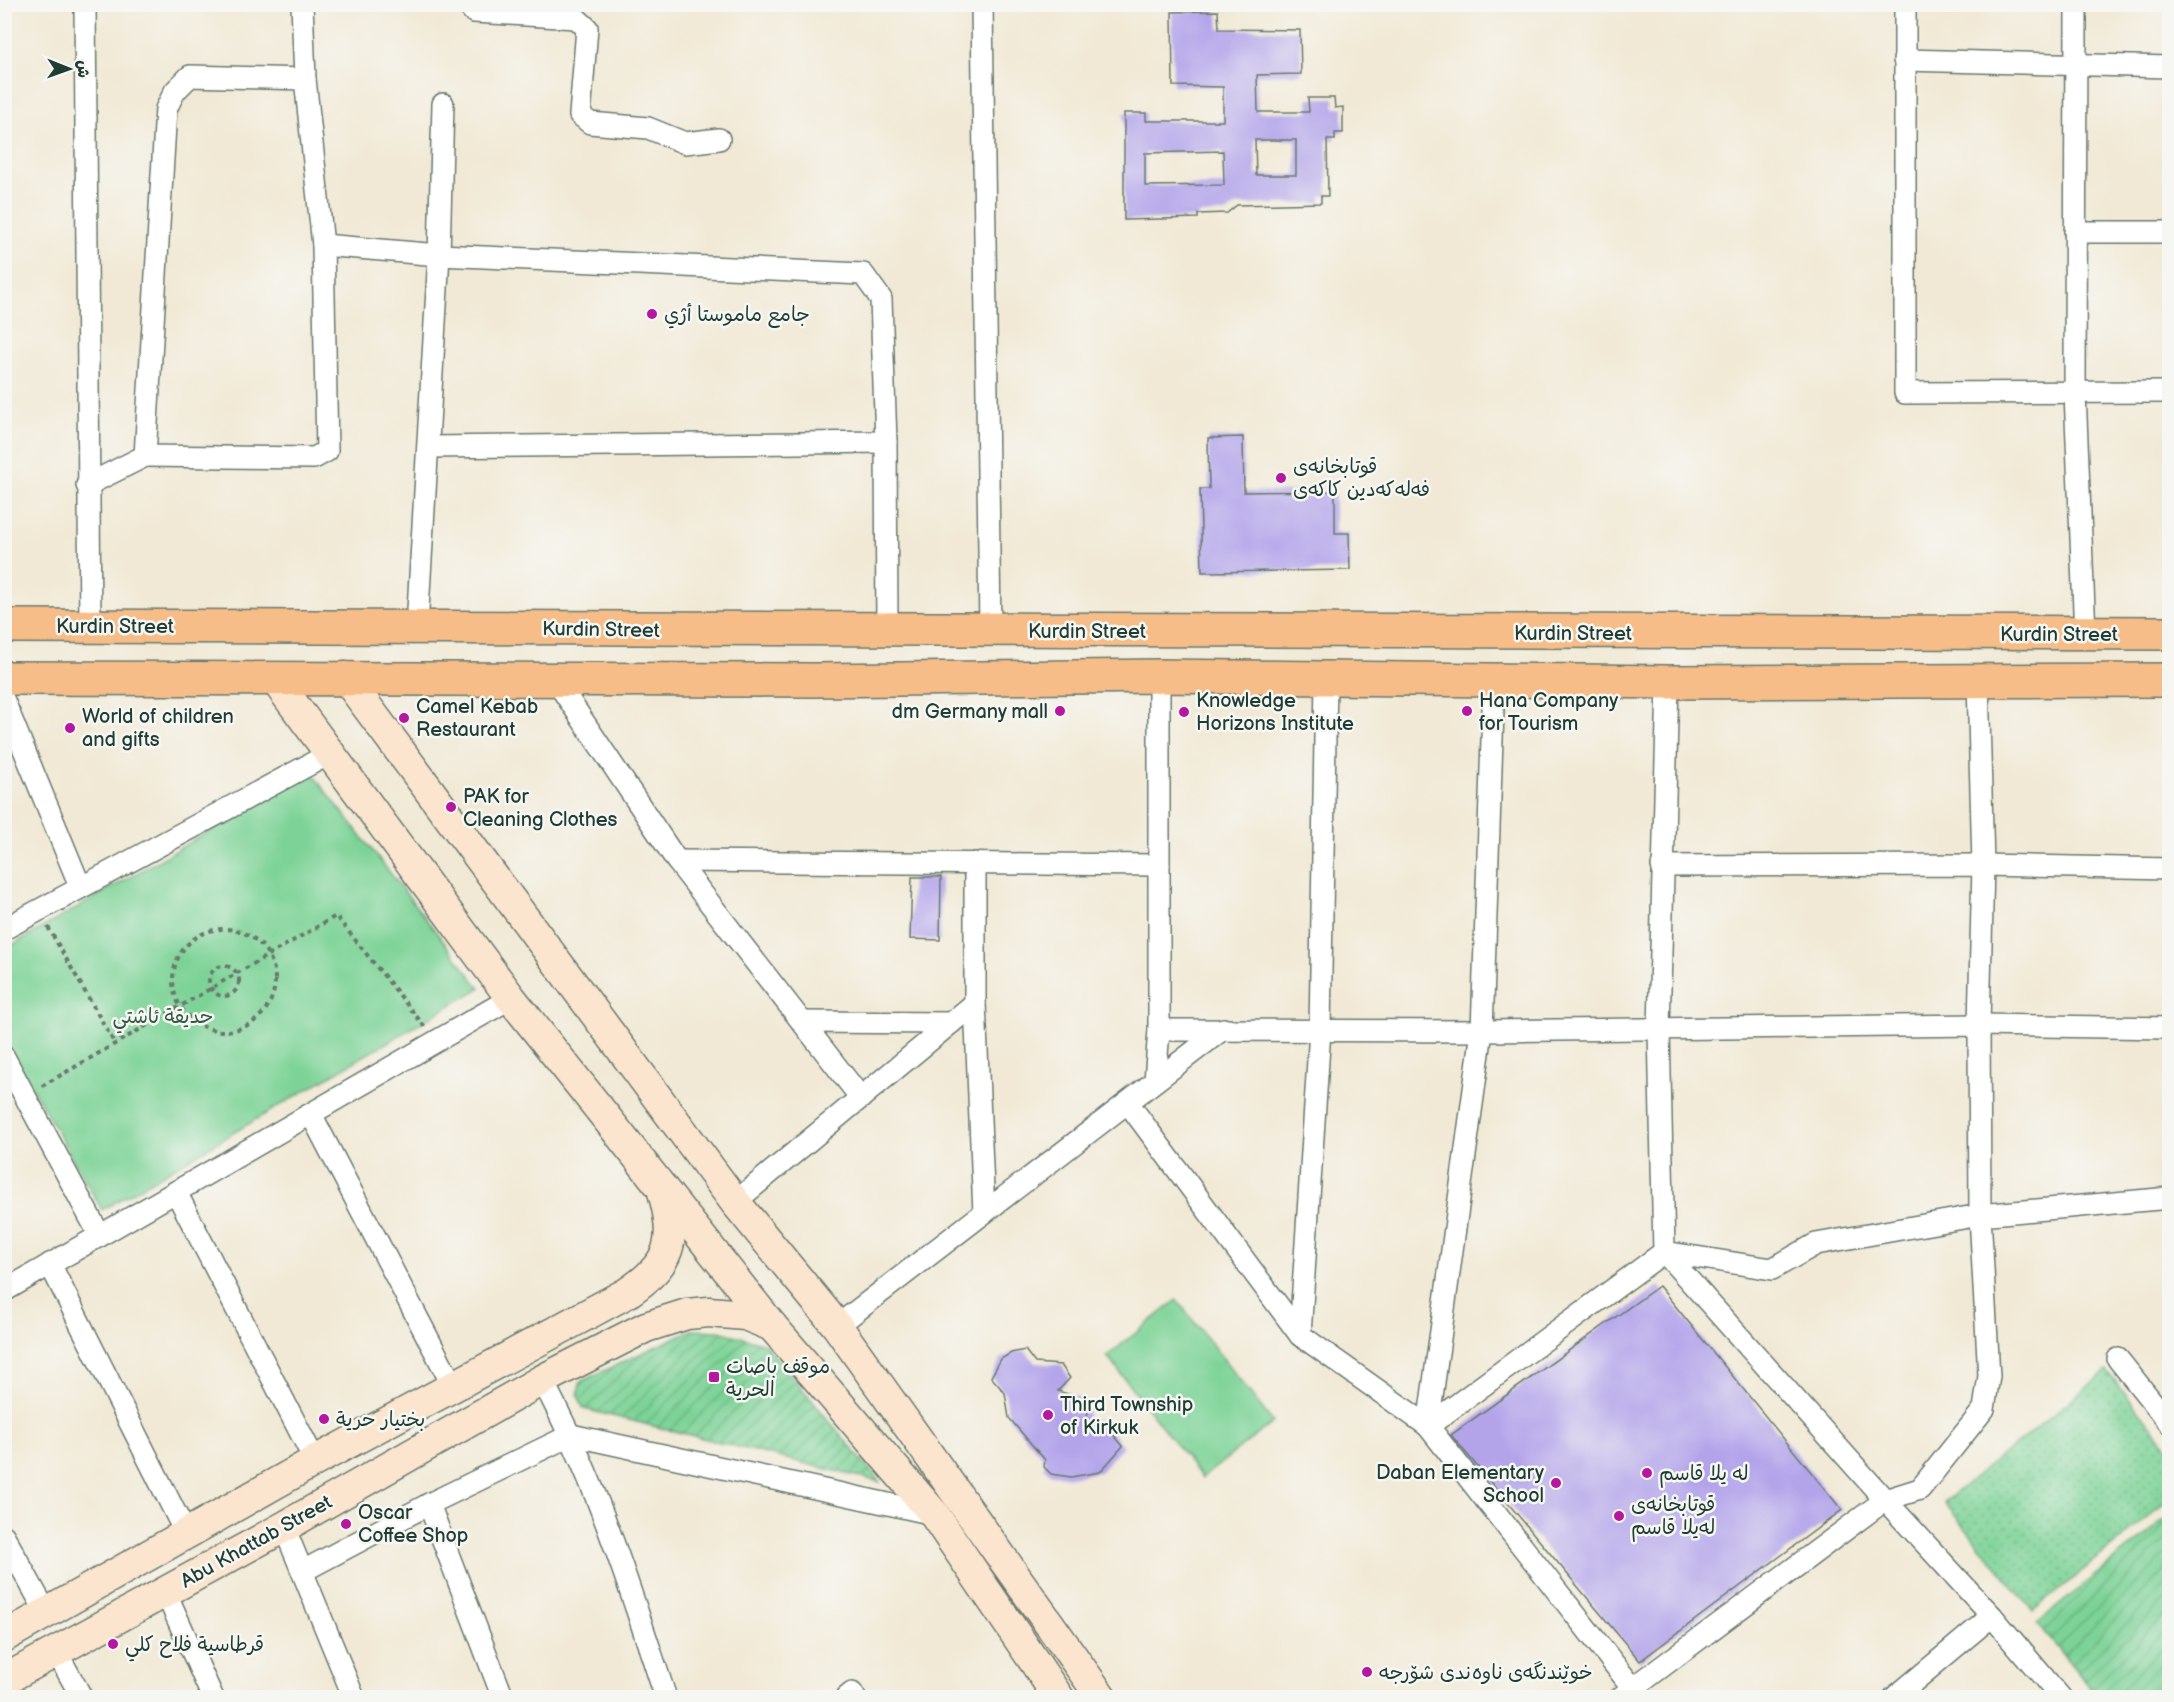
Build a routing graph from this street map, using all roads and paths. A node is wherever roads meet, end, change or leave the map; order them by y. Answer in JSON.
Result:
{"nodes":[{"id":1,"x":84,"y":4,"type":"edge"},
{"id":2,"x":302,"y":4,"type":"edge"},
{"id":3,"x":467,"y":4,"type":"edge"},
{"id":4,"x":982,"y":4,"type":"edge"},
{"id":5,"x":1905,"y":4,"type":"edge"},
{"id":6,"x":2076,"y":4,"type":"edge"},
{"id":7,"x":1904,"y":60,"type":"junction"},
{"id":8,"x":2075,"y":65,"type":"junction"},
{"id":9,"x":2169,"y":67,"type":"edge"},
{"id":10,"x":305,"y":79,"type":"junction"},
{"id":11,"x":443,"y":104,"type":"dead end"},
{"id":12,"x":719,"y":139,"type":"dead end"},
{"id":13,"x":2075,"y":232,"type":"junction"},
{"id":14,"x":2169,"y":232,"type":"edge"},
{"id":15,"x":323,"y":245,"type":"junction"},
{"id":16,"x":439,"y":255,"type":"junction"},
{"id":17,"x":2169,"y":392,"type":"edge"},
{"id":18,"x":2075,"y":393,"type":"junction"},
{"id":19,"x":886,"y":442,"type":"junction"},
{"id":20,"x":429,"y":447,"type":"junction"},
{"id":21,"x":145,"y":456,"type":"junction"},
{"id":22,"x":87,"y":485,"type":"junction"},
{"id":23,"x":4,"y":626,"type":"edge"},
{"id":24,"x":90,"y":626,"type":"junction"},
{"id":25,"x":417,"y":627,"type":"junction"},
{"id":26,"x":888,"y":627,"type":"junction"},
{"id":27,"x":813,"y":631,"type":"junction"},
{"id":28,"x":990,"y":631,"type":"junction"},
{"id":29,"x":2169,"y":633,"type":"edge"},
{"id":30,"x":2085,"y":634,"type":"junction"},
{"id":31,"x":1159,"y":676,"type":"junction"},
{"id":32,"x":345,"y":677,"type":"junction"},
{"id":33,"x":4,"y":678,"type":"edge"},
{"id":34,"x":274,"y":678,"type":"junction"},
{"id":35,"x":555,"y":679,"type":"junction"},
{"id":36,"x":816,"y":680,"type":"junction"},
{"id":37,"x":1326,"y":680,"type":"junction"},
{"id":38,"x":2169,"y":680,"type":"edge"},
{"id":39,"x":1494,"y":681,"type":"junction"},
{"id":40,"x":1978,"y":681,"type":"junction"},
{"id":41,"x":1668,"y":682,"type":"junction"},
{"id":42,"x":4,"y":701,"type":"edge"},
{"id":43,"x":329,"y":754,"type":"junction"},
{"id":44,"x":677,"y":861,"type":"junction"},
{"id":45,"x":975,"y":863,"type":"junction"},
{"id":46,"x":1159,"y":865,"type":"junction"},
{"id":47,"x":1983,"y":865,"type":"junction"},
{"id":48,"x":1662,"y":866,"type":"junction"},
{"id":49,"x":2169,"y":869,"type":"edge"},
{"id":50,"x":80,"y":886,"type":"junction"},
{"id":51,"x":39,"y":910,"type":"junction"},
{"id":52,"x":4,"y":929,"type":"edge"},
{"id":53,"x":269,"y":955,"type":"junction"},
{"id":54,"x":237,"y":973,"type":"junction"},
{"id":55,"x":211,"y":988,"type":"junction"},
{"id":56,"x":511,"y":998,"type":"junction"},
{"id":57,"x":975,"y":1003,"type":"junction"},
{"id":58,"x":180,"y":1006,"type":"junction"},
{"id":59,"x":802,"y":1022,"type":"junction"},
{"id":60,"x":951,"y":1023,"type":"junction"},
{"id":61,"x":1979,"y":1025,"type":"junction"},
{"id":62,"x":2169,"y":1028,"type":"edge"},
{"id":63,"x":1223,"y":1029,"type":"junction"},
{"id":64,"x":1659,"y":1029,"type":"junction"},
{"id":65,"x":1159,"y":1030,"type":"junction"},
{"id":66,"x":1320,"y":1030,"type":"junction"},
{"id":67,"x":1482,"y":1031,"type":"junction"},
{"id":68,"x":437,"y":1041,"type":"junction"},
{"id":69,"x":115,"y":1044,"type":"junction"},
{"id":70,"x":4,"y":1057,"type":"edge"},
{"id":71,"x":1155,"y":1081,"type":"junction"},
{"id":72,"x":25,"y":1096,"type":"junction"},
{"id":73,"x":861,"y":1098,"type":"junction"},
{"id":74,"x":1128,"y":1102,"type":"junction"},
{"id":75,"x":311,"y":1114,"type":"junction"},
{"id":76,"x":663,"y":1189,"type":"junction"},
{"id":77,"x":176,"y":1192,"type":"junction"},
{"id":78,"x":2169,"y":1198,"type":"edge"},
{"id":79,"x":735,"y":1202,"type":"junction"},
{"id":80,"x":984,"y":1213,"type":"junction"},
{"id":81,"x":1980,"y":1215,"type":"junction"},
{"id":82,"x":100,"y":1236,"type":"junction"},
{"id":83,"x":1664,"y":1252,"type":"junction"},
{"id":84,"x":50,"y":1264,"type":"junction"},
{"id":85,"x":4,"y":1291,"type":"edge"},
{"id":86,"x":627,"y":1293,"type":"junction"},
{"id":87,"x":772,"y":1326,"type":"junction"},
{"id":88,"x":837,"y":1326,"type":"junction"},
{"id":89,"x":646,"y":1327,"type":"junction"},
{"id":90,"x":1300,"y":1335,"type":"junction"},
{"id":91,"x":2118,"y":1359,"type":"dead end"},
{"id":92,"x":542,"y":1380,"type":"junction"},
{"id":93,"x":453,"y":1386,"type":"junction"},
{"id":94,"x":2169,"y":1424,"type":"edge"},
{"id":95,"x":1428,"y":1426,"type":"junction"},
{"id":96,"x":571,"y":1435,"type":"junction"},
{"id":97,"x":315,"y":1461,"type":"junction"},
{"id":98,"x":1885,"y":1500,"type":"junction"},
{"id":99,"x":429,"y":1504,"type":"junction"},
{"id":100,"x":934,"y":1514,"type":"junction"},
{"id":101,"x":284,"y":1527,"type":"junction"},
{"id":102,"x":186,"y":1534,"type":"junction"},
{"id":103,"x":4,"y":1536,"type":"edge"},
{"id":104,"x":303,"y":1571,"type":"junction"},
{"id":105,"x":165,"y":1591,"type":"junction"},
{"id":106,"x":46,"y":1612,"type":"junction"},
{"id":107,"x":1992,"y":1616,"type":"junction"},
{"id":108,"x":4,"y":1637,"type":"edge"},
{"id":109,"x":56,"y":1651,"type":"junction"},
{"id":110,"x":4,"y":1680,"type":"edge"},
{"id":111,"x":1626,"y":1692,"type":"edge"},
{"id":112,"x":82,"y":1698,"type":"edge"},
{"id":113,"x":213,"y":1698,"type":"edge"},
{"id":114,"x":354,"y":1698,"type":"edge"},
{"id":115,"x":503,"y":1698,"type":"edge"},
{"id":116,"x":666,"y":1698,"type":"edge"},
{"id":117,"x":846,"y":1698,"type":"edge"},
{"id":118,"x":855,"y":1698,"type":"edge"},
{"id":119,"x":1059,"y":1698,"type":"edge"},
{"id":120,"x":1101,"y":1698,"type":"edge"},
{"id":121,"x":1894,"y":1698,"type":"edge"},
{"id":122,"x":2061,"y":1698,"type":"edge"}],
"edges":[{"from":1,"to":22,"type":"street"},
{"from":2,"to":10,"type":"street"},
{"from":3,"to":12,"type":"street"},
{"from":4,"to":28,"type":"street"},
{"from":5,"to":7,"type":"street"},
{"from":6,"to":8,"type":"street"},
{"from":7,"to":8,"type":"street"},
{"from":7,"to":18,"type":"street"},
{"from":8,"to":9,"type":"street"},
{"from":8,"to":13,"type":"street"},
{"from":10,"to":15,"type":"street"},
{"from":10,"to":21,"type":"street"},
{"from":11,"to":16,"type":"street"},
{"from":13,"to":14,"type":"street"},
{"from":13,"to":18,"type":"street"},
{"from":15,"to":16,"type":"street"},
{"from":15,"to":21,"type":"street"},
{"from":16,"to":19,"type":"street"},
{"from":16,"to":20,"type":"street"},
{"from":17,"to":18,"type":"street"},
{"from":18,"to":30,"type":"street"},
{"from":19,"to":20,"type":"street"},
{"from":19,"to":26,"type":"street"},
{"from":20,"to":25,"type":"street"},
{"from":21,"to":22,"type":"street"},
{"from":22,"to":24,"type":"street"},
{"from":23,"to":24,"type":"main road","name":"Kurdin Street"},
{"from":24,"to":25,"type":"main road","name":"Kurdin Street"},
{"from":25,"to":27,"type":"main road","name":"Kurdin Street"},
{"from":26,"to":27,"type":"main road","name":"Kurdin Street"},
{"from":26,"to":28,"type":"main road","name":"Kurdin Street"},
{"from":27,"to":36,"type":"main road"},
{"from":28,"to":30,"type":"main road","name":"Kurdin Street"},
{"from":29,"to":30,"type":"main road","name":"Kurdin Street"},
{"from":31,"to":36,"type":"main road"},
{"from":31,"to":37,"type":"main road"},
{"from":31,"to":46,"type":"street"},
{"from":32,"to":34,"type":"main road"},
{"from":32,"to":35,"type":"main road"},
{"from":32,"to":79,"type":"main road"},
{"from":33,"to":34,"type":"main road"},
{"from":34,"to":43,"type":"main road"},
{"from":35,"to":36,"type":"main road"},
{"from":35,"to":44,"type":"street"},
{"from":37,"to":39,"type":"main road"},
{"from":37,"to":66,"type":"street"},
{"from":38,"to":40,"type":"main road"},
{"from":39,"to":41,"type":"main road"},
{"from":39,"to":67,"type":"street"},
{"from":40,"to":41,"type":"main road"},
{"from":40,"to":47,"type":"street"},
{"from":41,"to":48,"type":"street"},
{"from":42,"to":50,"type":"street"},
{"from":43,"to":50,"type":"street"},
{"from":43,"to":56,"type":"main road"},
{"from":44,"to":45,"type":"street"},
{"from":44,"to":59,"type":"street"},
{"from":45,"to":46,"type":"street"},
{"from":45,"to":57,"type":"street"},
{"from":46,"to":65,"type":"street"},
{"from":47,"to":48,"type":"street"},
{"from":47,"to":49,"type":"street"},
{"from":47,"to":61,"type":"street"},
{"from":48,"to":64,"type":"street"},
{"from":50,"to":51,"type":"street"},
{"from":51,"to":52,"type":"street"},
{"from":51,"to":69,"type":"path"},
{"from":53,"to":54,"type":"path"},
{"from":53,"to":58,"type":"path"},
{"from":53,"to":58,"type":"path"},
{"from":53,"to":68,"type":"path"},
{"from":54,"to":55,"type":"path"},
{"from":54,"to":55,"type":"path"},
{"from":54,"to":55,"type":"path"},
{"from":55,"to":58,"type":"path"},
{"from":56,"to":68,"type":"street"},
{"from":56,"to":76,"type":"main road"},
{"from":57,"to":60,"type":"street"},
{"from":57,"to":80,"type":"street"},
{"from":58,"to":69,"type":"path"},
{"from":59,"to":60,"type":"street"},
{"from":59,"to":73,"type":"street"},
{"from":60,"to":73,"type":"street"},
{"from":61,"to":62,"type":"street"},
{"from":61,"to":64,"type":"street"},
{"from":61,"to":81,"type":"street"},
{"from":63,"to":65,"type":"street"},
{"from":63,"to":66,"type":"street"},
{"from":63,"to":71,"type":"street"},
{"from":64,"to":67,"type":"street"},
{"from":64,"to":83,"type":"street"},
{"from":65,"to":71,"type":"street"},
{"from":66,"to":67,"type":"street"},
{"from":66,"to":90,"type":"street"},
{"from":67,"to":95,"type":"street"},
{"from":68,"to":75,"type":"street"},
{"from":69,"to":72,"type":"path"},
{"from":70,"to":72,"type":"street"},
{"from":71,"to":74,"type":"street"},
{"from":72,"to":82,"type":"street"},
{"from":73,"to":79,"type":"street"},
{"from":74,"to":80,"type":"street"},
{"from":74,"to":90,"type":"street"},
{"from":75,"to":77,"type":"street"},
{"from":75,"to":93,"type":"street"},
{"from":76,"to":86,"type":"main road","name":"Abu Khattab Street"},
{"from":76,"to":87,"type":"main road"},
{"from":77,"to":82,"type":"street"},
{"from":77,"to":97,"type":"street"},
{"from":78,"to":81,"type":"street"},
{"from":79,"to":88,"type":"main road"},
{"from":80,"to":88,"type":"street"},
{"from":81,"to":83,"type":"street"},
{"from":81,"to":98,"type":"street"},
{"from":82,"to":84,"type":"street"},
{"from":83,"to":95,"type":"street"},
{"from":83,"to":98,"type":"street"},
{"from":84,"to":85,"type":"street"},
{"from":84,"to":102,"type":"street"},
{"from":86,"to":89,"type":"main road"},
{"from":86,"to":93,"type":"main road","name":"Abu Khattab Street"},
{"from":87,"to":89,"type":"main road","name":"Abu Khattab Street"},
{"from":87,"to":100,"type":"main road"},
{"from":88,"to":120,"type":"main road"},
{"from":89,"to":92,"type":"main road","name":"Abu Khattab Street"},
{"from":90,"to":95,"type":"street"},
{"from":91,"to":94,"type":"street"},
{"from":92,"to":96,"type":"street"},
{"from":92,"to":101,"type":"main road","name":"Abu Khattab Street"},
{"from":93,"to":97,"type":"main road","name":"Abu Khattab Street"},
{"from":95,"to":111,"type":"street"},
{"from":96,"to":99,"type":"street"},
{"from":96,"to":100,"type":"street"},
{"from":96,"to":116,"type":"street"},
{"from":97,"to":102,"type":"main road","name":"Abu Khattab Street"},
{"from":98,"to":107,"type":"street"},
{"from":98,"to":111,"type":"street"},
{"from":99,"to":104,"type":"street"},
{"from":99,"to":115,"type":"street"},
{"from":100,"to":119,"type":"main road"},
{"from":101,"to":104,"type":"street"},
{"from":101,"to":105,"type":"main road","name":"Abu Khattab Street"},
{"from":102,"to":106,"type":"main road","name":"Abu Khattab Street"},
{"from":103,"to":106,"type":"street"},
{"from":104,"to":114,"type":"street"},
{"from":105,"to":109,"type":"main road","name":"Abu Khattab Street"},
{"from":105,"to":113,"type":"street"},
{"from":106,"to":108,"type":"main road","name":"Abu Khattab Street"},
{"from":107,"to":121,"type":"street"},
{"from":107,"to":122,"type":"street"},
{"from":109,"to":110,"type":"main road","name":"Abu Khattab Street"},
{"from":109,"to":112,"type":"street"},
{"from":117,"to":118,"type":"street"}]}
